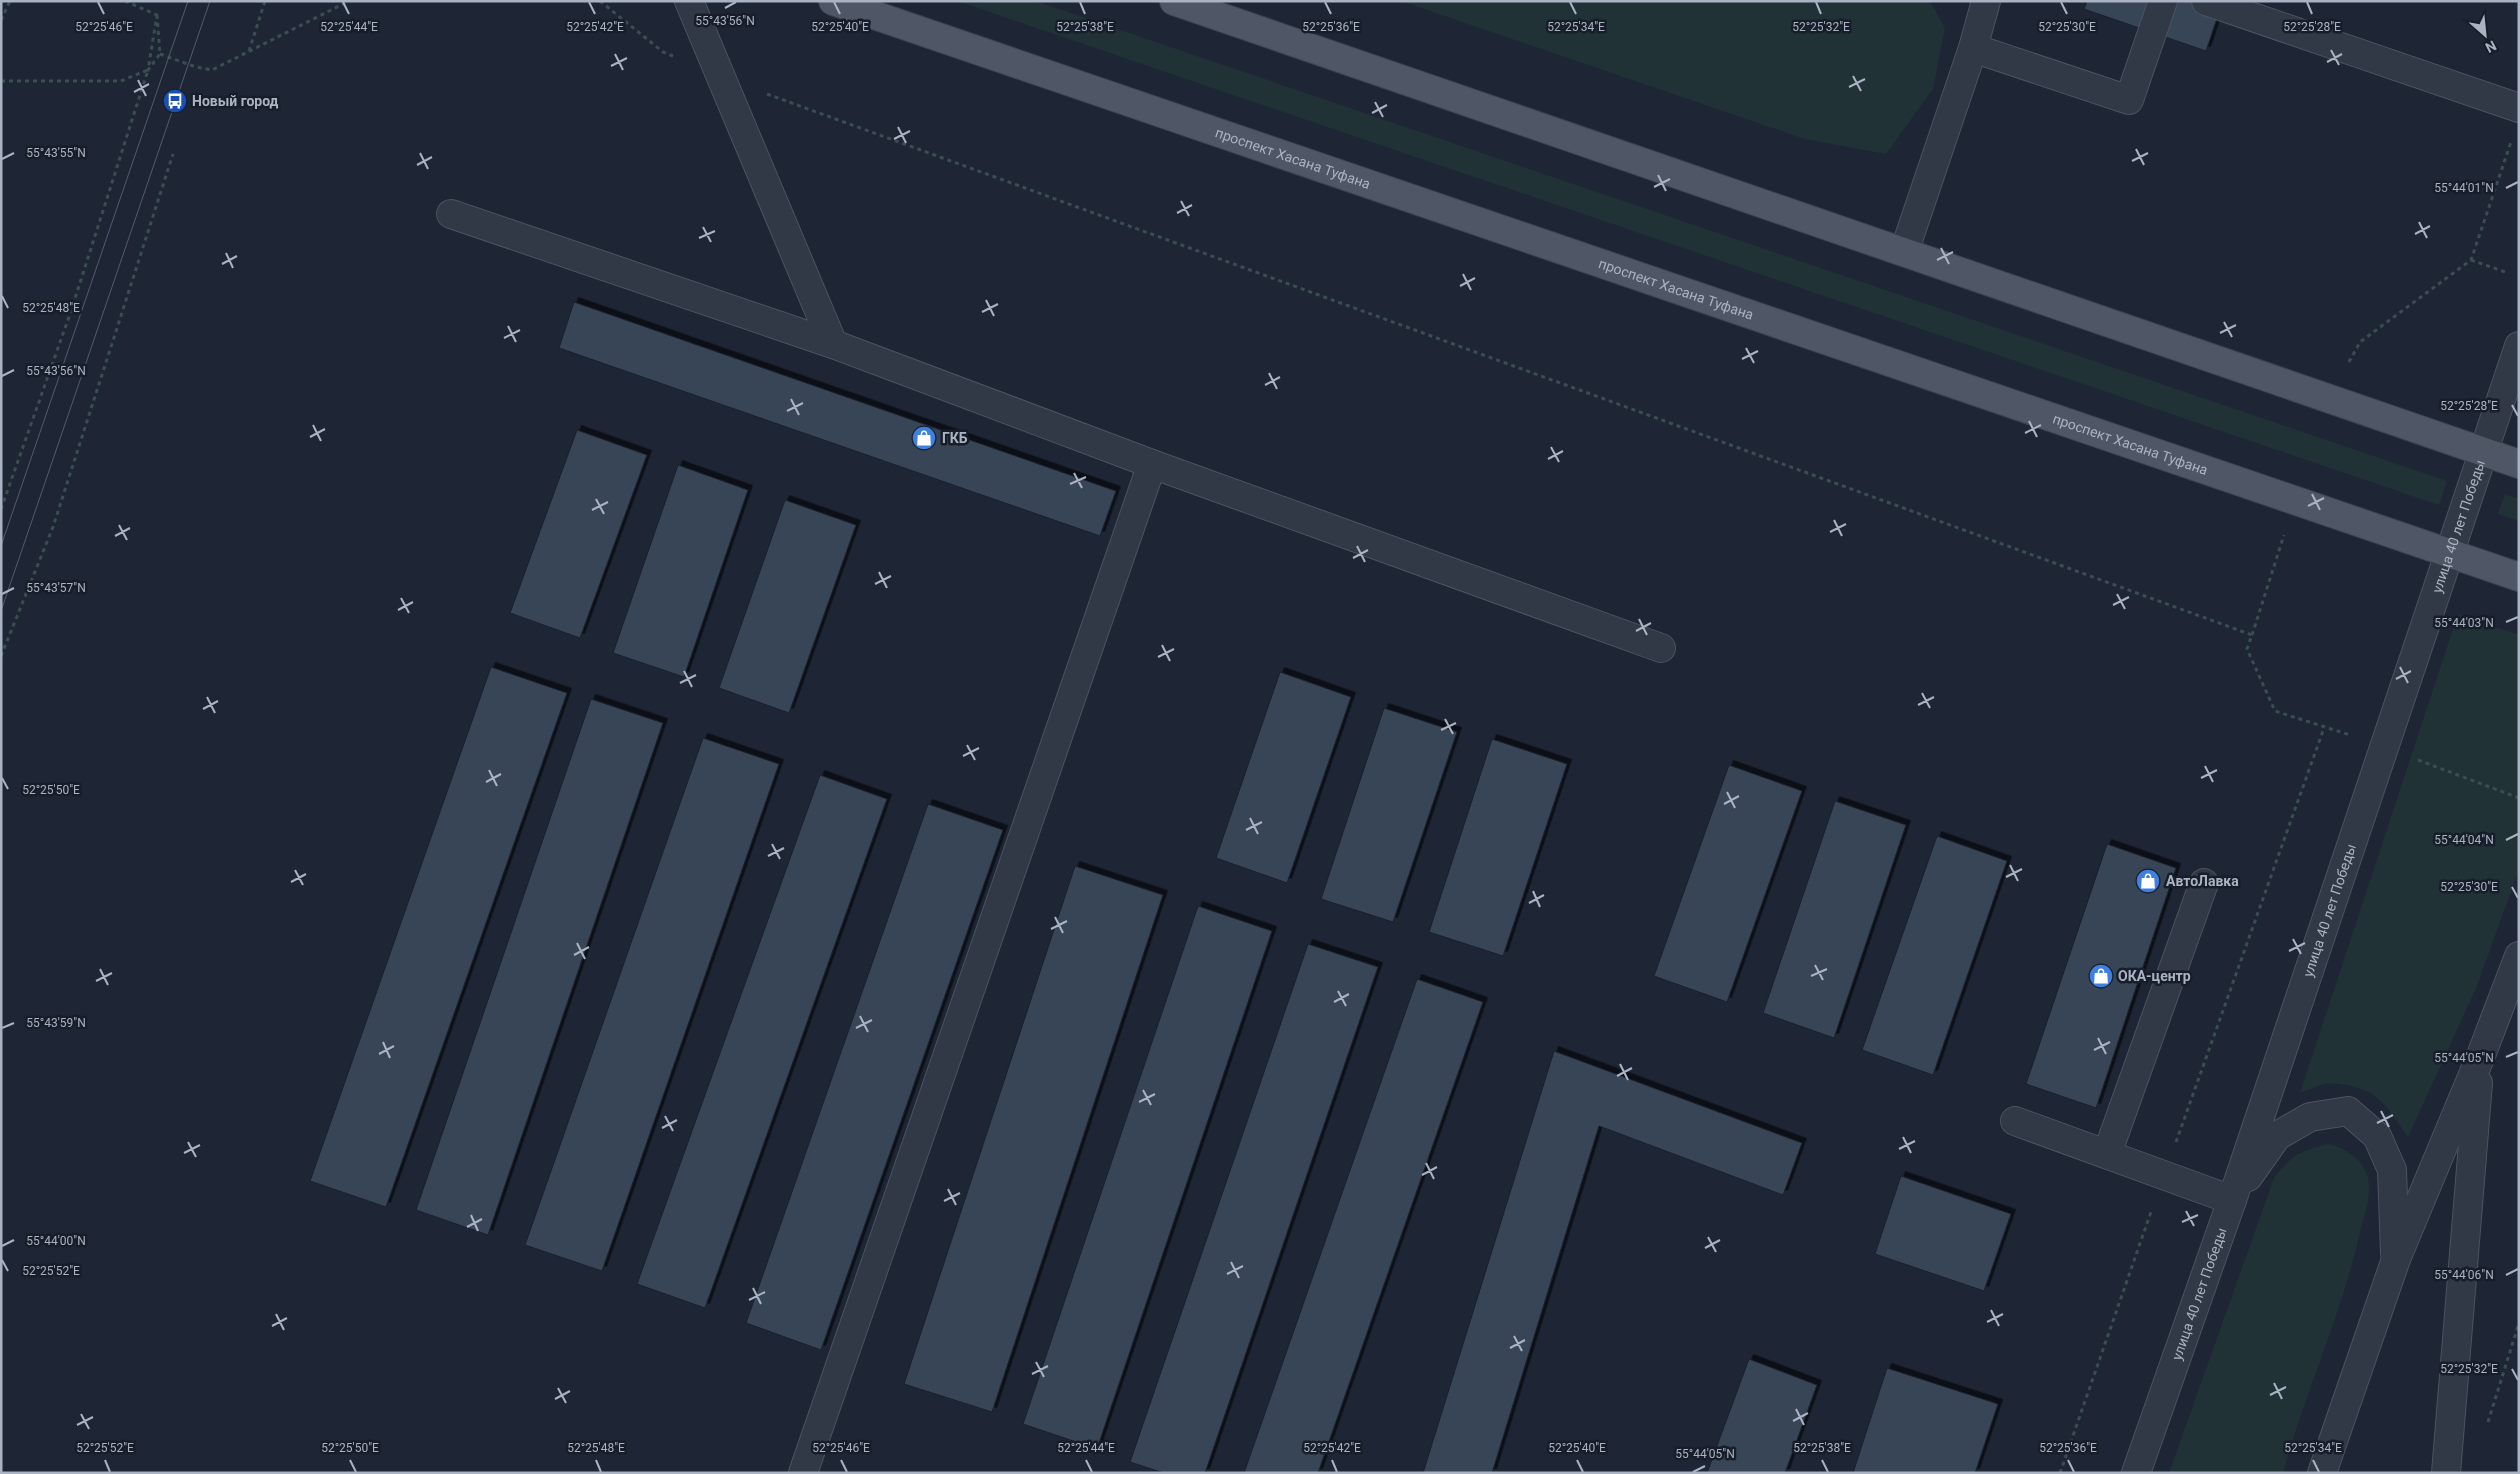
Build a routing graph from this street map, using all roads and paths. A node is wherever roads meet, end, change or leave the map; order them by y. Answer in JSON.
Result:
{"nodes":[{"id":1,"x":10,"y":1,"type":"edge"},
{"id":2,"x":125,"y":1,"type":"edge"},
{"id":3,"x":265,"y":1,"type":"edge"},
{"id":4,"x":349,"y":1,"type":"edge"},
{"id":5,"x":600,"y":1,"type":"edge"},
{"id":6,"x":689,"y":1,"type":"edge"},
{"id":7,"x":833,"y":1,"type":"edge"},
{"id":8,"x":1174,"y":1,"type":"edge"},
{"id":9,"x":2163,"y":1,"type":"edge"},
{"id":10,"x":2206,"y":1,"type":"edge"},
{"id":11,"x":1985,"y":2,"type":"edge"},
{"id":12,"x":157,"y":15,"type":"junction"},
{"id":13,"x":1,"y":20,"type":"edge"},
{"id":14,"x":1973,"y":48,"type":"junction"},
{"id":15,"x":248,"y":52,"type":"junction"},
{"id":16,"x":160,"y":54,"type":"junction"},
{"id":17,"x":148,"y":70,"type":"junction"},
{"id":18,"x":719,"y":75,"type":"junction"},
{"id":19,"x":1,"y":81,"type":"edge"},
{"id":20,"x":2519,"y":108,"type":"edge"},
{"id":21,"x":2513,"y":135,"type":"dead end"},
{"id":22,"x":173,"y":154,"type":"dead end"},
{"id":23,"x":451,"y":214,"type":"dead end"},
{"id":24,"x":1904,"y":252,"type":"junction"},
{"id":25,"x":2471,"y":260,"type":"junction"},
{"id":26,"x":2508,"y":273,"type":"dead end"},
{"id":27,"x":833,"y":344,"type":"junction"},
{"id":28,"x":2519,"y":346,"type":"edge"},
{"id":29,"x":2349,"y":362,"type":"dead end"},
{"id":30,"x":2484,"y":452,"type":"junction"},
{"id":31,"x":1152,"y":464,"type":"junction"},
{"id":32,"x":2519,"y":464,"type":"edge"},
{"id":33,"x":1,"y":509,"type":"edge"},
{"id":34,"x":2287,"y":527,"type":"dead end"},
{"id":35,"x":2450,"y":554,"type":"junction"},
{"id":36,"x":2519,"y":577,"type":"edge"},
{"id":37,"x":2252,"y":635,"type":"junction"},
{"id":38,"x":1661,"y":648,"type":"dead end"},
{"id":39,"x":1,"y":656,"type":"edge"},
{"id":40,"x":2324,"y":728,"type":"junction"},
{"id":41,"x":2355,"y":736,"type":"dead end"},
{"id":42,"x":2410,"y":757,"type":"dead end"},
{"id":43,"x":2519,"y":798,"type":"edge"},
{"id":44,"x":2204,"y":883,"type":"dead end"},
{"id":45,"x":2519,"y":956,"type":"edge"},
{"id":46,"x":2480,"y":1058,"type":"junction"},
{"id":47,"x":2015,"y":1121,"type":"dead end"},
{"id":48,"x":2107,"y":1154,"type":"junction"},
{"id":49,"x":2164,"y":1175,"type":"junction"},
{"id":50,"x":2232,"y":1200,"type":"junction"},
{"id":51,"x":2396,"y":1259,"type":"junction"},
{"id":52,"x":2519,"y":1323,"type":"edge"},
{"id":53,"x":2487,"y":1427,"type":"dead end"},
{"id":54,"x":803,"y":1473,"type":"edge"},
{"id":55,"x":2060,"y":1473,"type":"edge"},
{"id":56,"x":2136,"y":1473,"type":"edge"},
{"id":57,"x":2322,"y":1473,"type":"edge"},
{"id":58,"x":2446,"y":1473,"type":"edge"}],
"edges":[{"from":1,"to":13,"type":"path"},
{"from":2,"to":12,"type":"path"},
{"from":3,"to":15,"type":"path"},
{"from":4,"to":15,"type":"path"},
{"from":5,"to":18,"type":"path"},
{"from":6,"to":18,"type":"street"},
{"from":7,"to":35,"type":"main road","name":"проспект Хасана Туфана"},
{"from":8,"to":24,"type":"main road"},
{"from":9,"to":14,"type":"street"},
{"from":10,"to":20,"type":"street"},
{"from":11,"to":14,"type":"street"},
{"from":12,"to":16,"type":"path"},
{"from":12,"to":17,"type":"path"},
{"from":14,"to":24,"type":"street"},
{"from":15,"to":16,"type":"path"},
{"from":16,"to":17,"type":"path"},
{"from":17,"to":19,"type":"path"},
{"from":17,"to":33,"type":"path"},
{"from":18,"to":27,"type":"street"},
{"from":18,"to":37,"type":"path"},
{"from":21,"to":25,"type":"path"},
{"from":22,"to":39,"type":"path"},
{"from":23,"to":27,"type":"street"},
{"from":24,"to":30,"type":"main road"},
{"from":25,"to":26,"type":"path"},
{"from":25,"to":29,"type":"path"},
{"from":27,"to":31,"type":"street"},
{"from":28,"to":30,"type":"street","name":"улица 40 лет Победы"},
{"from":30,"to":32,"type":"main road"},
{"from":30,"to":35,"type":"street","name":"улица 40 лет Победы"},
{"from":31,"to":38,"type":"street"},
{"from":31,"to":54,"type":"street"},
{"from":34,"to":37,"type":"path"},
{"from":35,"to":36,"type":"main road","name":"проспект Хасана Туфана"},
{"from":35,"to":50,"type":"street","name":"улица 40 лет Победы"},
{"from":37,"to":40,"type":"path"},
{"from":40,"to":41,"type":"path"},
{"from":40,"to":49,"type":"path"},
{"from":42,"to":43,"type":"path"},
{"from":44,"to":48,"type":"street"},
{"from":45,"to":46,"type":"street"},
{"from":46,"to":51,"type":"street"},
{"from":46,"to":58,"type":"street"},
{"from":47,"to":48,"type":"street"},
{"from":48,"to":49,"type":"street"},
{"from":49,"to":50,"type":"street"},
{"from":49,"to":55,"type":"path"},
{"from":50,"to":51,"type":"street"},
{"from":50,"to":56,"type":"street","name":"улица 40 лет Победы"},
{"from":51,"to":57,"type":"street"},
{"from":52,"to":53,"type":"path"}]}
